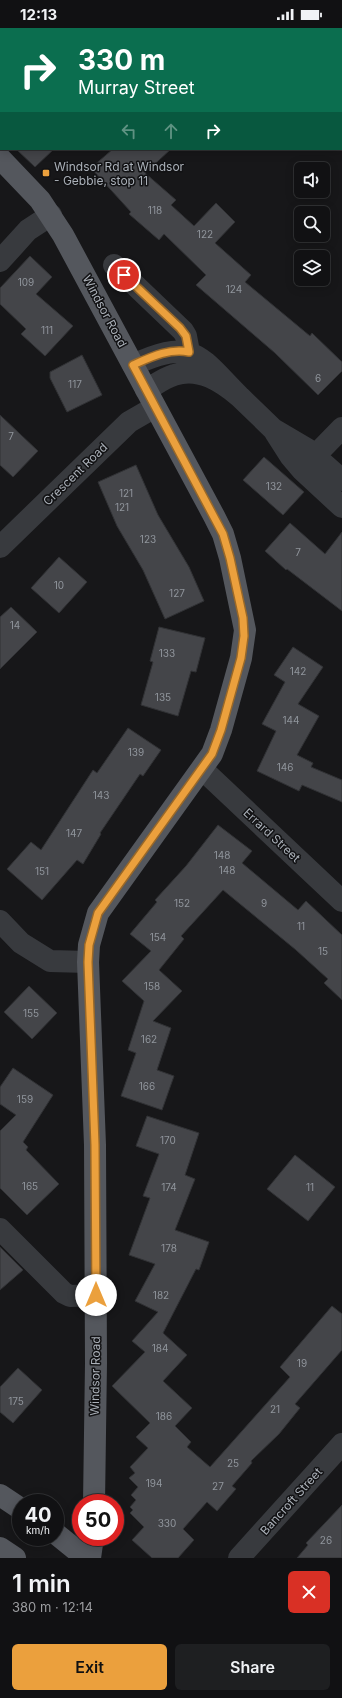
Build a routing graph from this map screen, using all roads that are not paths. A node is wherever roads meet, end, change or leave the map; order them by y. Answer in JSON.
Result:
{"nodes":[{"id":1,"x":0,"y":158,"type":"edge"},
{"id":2,"x":51,"y":215,"type":"junction"},
{"id":3,"x":0,"y":261,"type":"edge"},
{"id":4,"x":114,"y":265,"type":"dead end"},
{"id":5,"x":189,"y":352,"type":"junction"},
{"id":6,"x":133,"y":365,"type":"junction"},
{"id":7,"x":240,"y":397,"type":"junction"},
{"id":8,"x":150,"y":398,"type":"junction"},
{"id":9,"x":342,"y":428,"type":"edge"},
{"id":10,"x":308,"y":463,"type":"junction"},
{"id":11,"x":342,"y":480,"type":"edge"},
{"id":12,"x":342,"y":507,"type":"edge"},
{"id":13,"x":0,"y":546,"type":"edge"},
{"id":14,"x":202,"y":769,"type":"junction"},
{"id":15,"x":342,"y":900,"type":"edge"},
{"id":16,"x":0,"y":921,"type":"edge"},
{"id":17,"x":88,"y":962,"type":"junction"},
{"id":18,"x":0,"y":1229,"type":"edge"},
{"id":19,"x":96,"y":1295,"type":"junction"},
{"id":20,"x":342,"y":1444,"type":"edge"},
{"id":21,"x":94,"y":1494,"type":"edge"},
{"id":22,"x":0,"y":1496,"type":"edge"},
{"id":23,"x":12,"y":1503,"type":"edge"},
{"id":24,"x":64,"y":1540,"type":"edge"},
{"id":25,"x":92,"y":1546,"type":"edge"},
{"id":26,"x":0,"y":1548,"type":"edge"},
{"id":27,"x":15,"y":1558,"type":"edge"},
{"id":28,"x":86,"y":1558,"type":"edge"},
{"id":29,"x":90,"y":1558,"type":"edge"},
{"id":30,"x":239,"y":1558,"type":"edge"}],
"edges":[{"from":1,"to":2,"type":"main road","name":"Windsor Road"},
{"from":2,"to":3,"type":"street"},
{"from":2,"to":6,"type":"main road","name":"Windsor Road"},
{"from":4,"to":5,"type":"street"},
{"from":5,"to":6,"type":"street"},
{"from":5,"to":7,"type":"street"},
{"from":6,"to":8,"type":"main road","name":"Windsor Road"},
{"from":7,"to":8,"type":"street","name":"Crescent Road"},
{"from":7,"to":10,"type":"street"},
{"from":8,"to":13,"type":"street","name":"Crescent Road"},
{"from":8,"to":14,"type":"main road","name":"Windsor Road"},
{"from":9,"to":10,"type":"street"},
{"from":10,"to":11,"type":"street"},
{"from":10,"to":12,"type":"street"},
{"from":14,"to":15,"type":"street","name":"Errard Street"},
{"from":14,"to":17,"type":"main road","name":"Windsor Road"},
{"from":16,"to":17,"type":"street"},
{"from":17,"to":19,"type":"main road","name":"Windsor Road"},
{"from":18,"to":19,"type":"street"},
{"from":19,"to":21,"type":"main road","name":"Windsor Road"},
{"from":20,"to":30,"type":"street","name":"Bancroft Street"},
{"from":22,"to":23,"type":"main road"},
{"from":24,"to":28,"type":"main road"},
{"from":25,"to":29,"type":"main road"},
{"from":26,"to":27,"type":"main road"}]}
